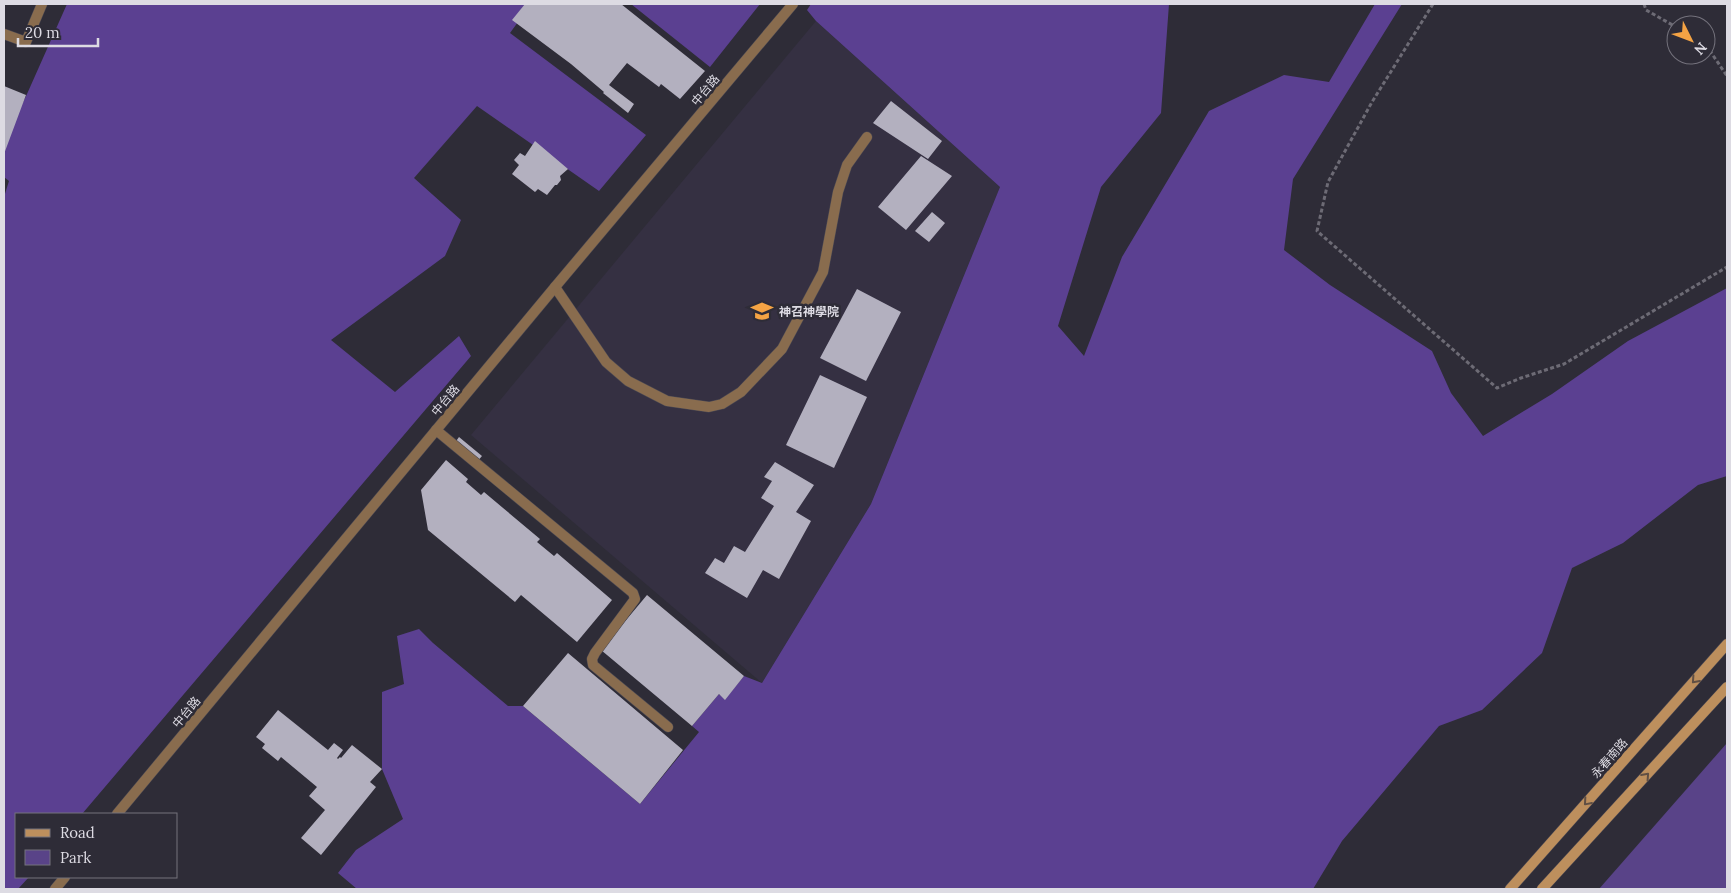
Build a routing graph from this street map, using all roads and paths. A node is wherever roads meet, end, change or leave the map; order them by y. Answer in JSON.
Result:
{"nodes":[{"id":1,"x":42,"y":4,"type":"edge"},
{"id":2,"x":794,"y":4,"type":"edge"},
{"id":3,"x":1433,"y":4,"type":"edge"},
{"id":4,"x":1644,"y":4,"type":"edge"},
{"id":5,"x":1666,"y":21,"type":"edge"},
{"id":6,"x":4,"y":34,"type":"edge"},
{"id":7,"x":1716,"y":60,"type":"edge"},
{"id":8,"x":1727,"y":76,"type":"edge"},
{"id":9,"x":867,"y":137,"type":"dead end"},
{"id":10,"x":1727,"y":267,"type":"edge"},
{"id":11,"x":555,"y":287,"type":"junction"},
{"id":12,"x":436,"y":430,"type":"junction"},
{"id":13,"x":1727,"y":644,"type":"edge"},
{"id":14,"x":1727,"y":687,"type":"edge"},
{"id":15,"x":668,"y":727,"type":"dead end"},
{"id":16,"x":118,"y":813,"type":"edge"},
{"id":17,"x":64,"y":878,"type":"edge"},
{"id":18,"x":55,"y":889,"type":"edge"},
{"id":19,"x":1510,"y":889,"type":"edge"},
{"id":20,"x":1542,"y":889,"type":"edge"}],
"edges":[{"from":1,"to":6,"type":"street"},
{"from":2,"to":11,"type":"street","name":"中台路"},
{"from":3,"to":10,"type":"path"},
{"from":4,"to":5,"type":"path"},
{"from":7,"to":8,"type":"path"},
{"from":9,"to":11,"type":"street"},
{"from":11,"to":12,"type":"street","name":"中台路"},
{"from":12,"to":15,"type":"street"},
{"from":12,"to":16,"type":"street","name":"中台路"},
{"from":13,"to":19,"type":"street","name":"永春南路","one_way":true},
{"from":20,"to":14,"type":"street","one_way":true},
{"from":17,"to":18,"type":"street"}]}
